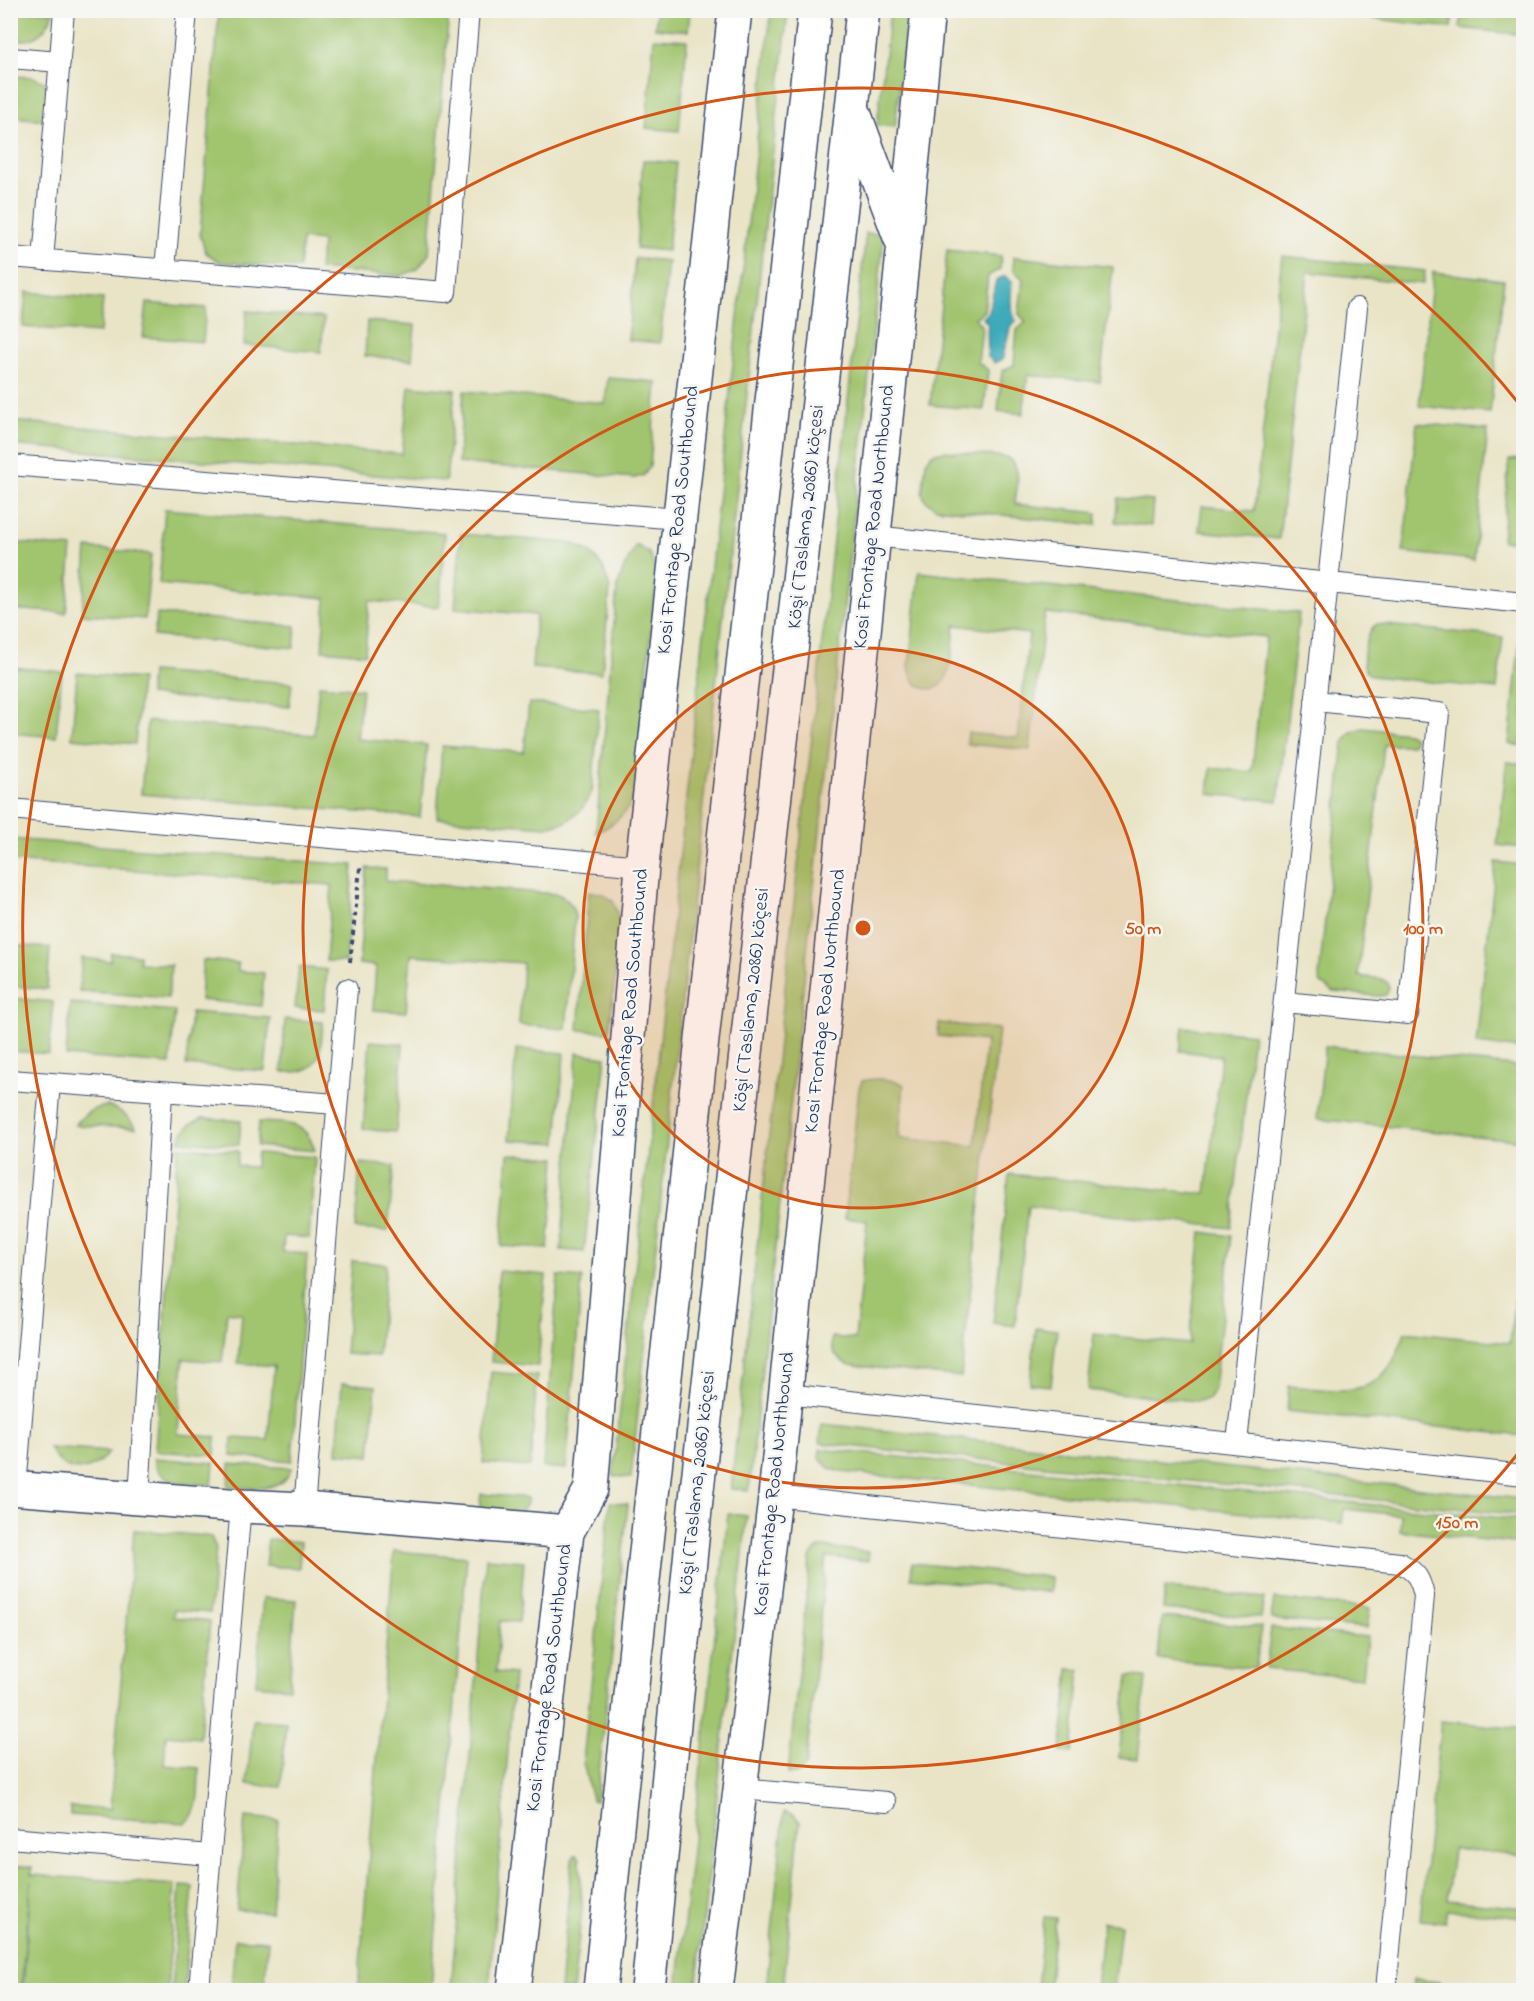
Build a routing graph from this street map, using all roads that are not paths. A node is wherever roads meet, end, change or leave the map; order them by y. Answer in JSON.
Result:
{"nodes":[{"id":1,"x":64,"y":10,"type":"edge"},
{"id":2,"x":187,"y":10,"type":"edge"},
{"id":3,"x":469,"y":10,"type":"edge"},
{"id":4,"x":735,"y":10,"type":"edge"},
{"id":5,"x":815,"y":10,"type":"edge"},
{"id":6,"x":863,"y":10,"type":"edge"},
{"id":7,"x":928,"y":10,"type":"edge"},
{"id":8,"x":10,"y":58,"type":"edge"},
{"id":9,"x":60,"y":62,"type":"junction"},
{"id":10,"x":853,"y":110,"type":"junction"},
{"id":11,"x":903,"y":244,"type":"junction"},
{"id":12,"x":10,"y":257,"type":"edge"},
{"id":13,"x":43,"y":260,"type":"junction"},
{"id":14,"x":165,"y":270,"type":"junction"},
{"id":15,"x":1357,"y":308,"type":"dead end"},
{"id":16,"x":10,"y":465,"type":"edge"},
{"id":17,"x":679,"y":519,"type":"junction"},
{"id":18,"x":873,"y":537,"type":"junction"},
{"id":19,"x":1328,"y":583,"type":"junction"},
{"id":20,"x":1524,"y":603,"type":"edge"},
{"id":21,"x":1316,"y":700,"type":"junction"},
{"id":22,"x":10,"y":809,"type":"edge"},
{"id":23,"x":642,"y":866,"type":"junction"},
{"id":24,"x":347,"y":989,"type":"road end"},
{"id":25,"x":1284,"y":1002,"type":"junction"},
{"id":26,"x":10,"y":1080,"type":"edge"},
{"id":27,"x":50,"y":1083,"type":"junction"},
{"id":28,"x":162,"y":1093,"type":"junction"},
{"id":29,"x":337,"y":1104,"type":"junction"},
{"id":30,"x":786,"y":1394,"type":"junction"},
{"id":31,"x":1237,"y":1443,"type":"junction"},
{"id":32,"x":1524,"y":1475,"type":"edge"},
{"id":33,"x":13,"y":1488,"type":"edge"},
{"id":34,"x":775,"y":1496,"type":"junction"},
{"id":35,"x":140,"y":1498,"type":"junction"},
{"id":36,"x":241,"y":1506,"type":"junction"},
{"id":37,"x":304,"y":1509,"type":"junction"},
{"id":38,"x":567,"y":1532,"type":"junction"},
{"id":39,"x":741,"y":1789,"type":"junction"},
{"id":40,"x":886,"y":1802,"type":"dead end"},
{"id":41,"x":10,"y":1838,"type":"edge"},
{"id":42,"x":210,"y":1855,"type":"junction"},
{"id":43,"x":199,"y":1990,"type":"edge"},
{"id":44,"x":514,"y":1990,"type":"edge"},
{"id":45,"x":600,"y":1990,"type":"edge"},
{"id":46,"x":648,"y":1990,"type":"edge"},
{"id":47,"x":716,"y":1990,"type":"edge"},
{"id":48,"x":1386,"y":1990,"type":"edge"}],
"edges":[{"from":1,"to":9,"type":"lane"},
{"from":2,"to":14,"type":"lane"},
{"from":3,"to":14,"type":"lane"},
{"from":4,"to":17,"type":"street","name":"Kosi Frontage Road Southbound"},
{"from":5,"to":45,"type":"street"},
{"from":6,"to":10,"type":"street","name":"Köşi (Taslama, 2086) köçesi"},
{"from":7,"to":11,"type":"street","name":"Kosi Frontage Road Northbound"},
{"from":8,"to":9,"type":"lane"},
{"from":9,"to":13,"type":"lane"},
{"from":10,"to":11,"type":"street"},
{"from":10,"to":46,"type":"street","name":"Köşi (Taslama, 2086) köçesi"},
{"from":11,"to":18,"type":"street","name":"Kosi Frontage Road Northbound"},
{"from":12,"to":13,"type":"lane"},
{"from":13,"to":14,"type":"lane"},
{"from":15,"to":19,"type":"lane"},
{"from":16,"to":17,"type":"lane"},
{"from":17,"to":23,"type":"street","name":"Kosi Frontage Road Southbound"},
{"from":18,"to":19,"type":"lane"},
{"from":18,"to":30,"type":"street","name":"Kosi Frontage Road Northbound"},
{"from":19,"to":20,"type":"lane"},
{"from":19,"to":21,"type":"lane"},
{"from":21,"to":25,"type":"lane"},
{"from":21,"to":25,"type":"lane"},
{"from":22,"to":23,"type":"lane"},
{"from":23,"to":38,"type":"street","name":"Kosi Frontage Road Southbound"},
{"from":24,"to":29,"type":"lane"},
{"from":25,"to":31,"type":"lane"},
{"from":26,"to":27,"type":"lane"},
{"from":27,"to":28,"type":"lane"},
{"from":27,"to":33,"type":"lane"},
{"from":28,"to":29,"type":"lane"},
{"from":28,"to":35,"type":"lane"},
{"from":29,"to":37,"type":"lane"},
{"from":30,"to":31,"type":"lane"},
{"from":30,"to":34,"type":"street","name":"Kosi Frontage Road Northbound"},
{"from":31,"to":32,"type":"lane"},
{"from":33,"to":35,"type":"street"},
{"from":34,"to":39,"type":"street","name":"Kosi Frontage Road Northbound"},
{"from":34,"to":48,"type":"lane"},
{"from":35,"to":36,"type":"street"},
{"from":36,"to":37,"type":"street"},
{"from":36,"to":42,"type":"lane"},
{"from":37,"to":38,"type":"street"},
{"from":38,"to":44,"type":"street","name":"Kosi Frontage Road Southbound"},
{"from":39,"to":40,"type":"lane"},
{"from":39,"to":47,"type":"street","name":"Kosi Frontage Road Northbound"},
{"from":41,"to":42,"type":"lane"},
{"from":42,"to":43,"type":"lane"}]}
